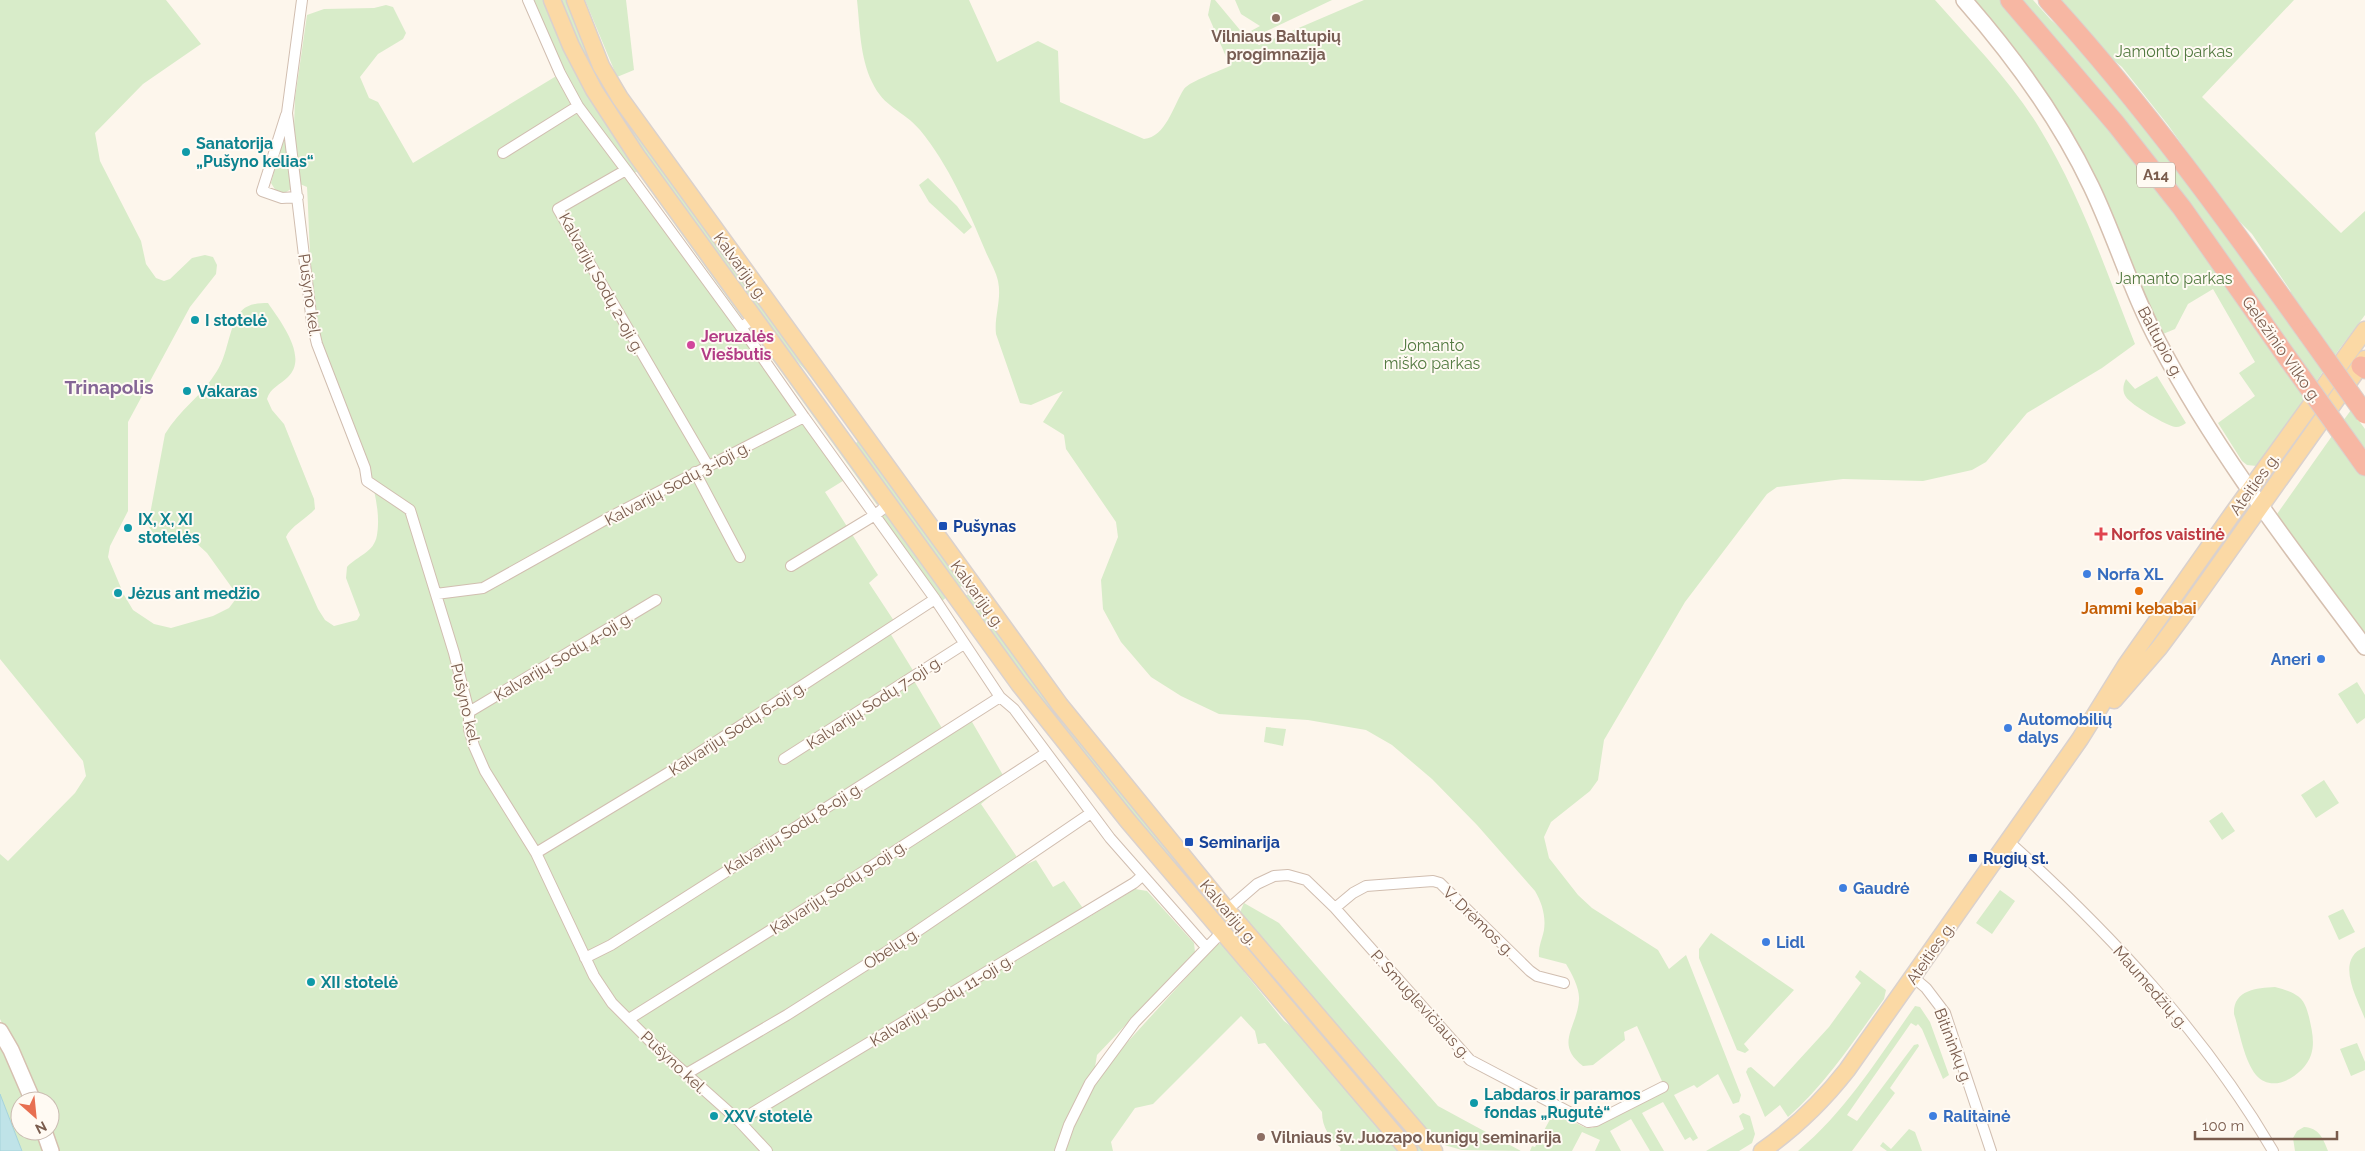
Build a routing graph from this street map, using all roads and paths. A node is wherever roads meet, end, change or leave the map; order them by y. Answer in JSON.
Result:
{"nodes":[{"id":1,"x":302,"y":0,"type":"edge"},
{"id":2,"x":528,"y":0,"type":"edge"},
{"id":3,"x":552,"y":0,"type":"edge"},
{"id":4,"x":574,"y":0,"type":"edge"},
{"id":5,"x":1964,"y":0,"type":"edge"},
{"id":6,"x":2010,"y":0,"type":"edge"},
{"id":7,"x":2048,"y":0,"type":"edge"},
{"id":8,"x":620,"y":98,"type":"junction"},
{"id":9,"x":578,"y":106,"type":"junction"},
{"id":10,"x":605,"y":108,"type":"junction"},
{"id":11,"x":287,"y":112,"type":"junction"},
{"id":12,"x":503,"y":153,"type":"dead end"},
{"id":13,"x":626,"y":170,"type":"junction"},
{"id":14,"x":298,"y":196,"type":"junction"},
{"id":15,"x":755,"y":318,"type":"junction"},
{"id":16,"x":741,"y":327,"type":"junction"},
{"id":17,"x":2365,"y":330,"type":"edge"},
{"id":18,"x":2348,"y":352,"type":"junction"},
{"id":19,"x":2364,"y":365,"type":"edge"},
{"id":20,"x":2365,"y":414,"type":"edge"},
{"id":21,"x":804,"y":417,"type":"junction"},
{"id":22,"x":862,"y":434,"type":"junction"},
{"id":23,"x":846,"y":445,"type":"junction"},
{"id":24,"x":708,"y":466,"type":"junction"},
{"id":25,"x":2365,"y":466,"type":"edge"},
{"id":26,"x":695,"y":472,"type":"junction"},
{"id":27,"x":2249,"y":490,"type":"junction"},
{"id":28,"x":889,"y":504,"type":"junction"},
{"id":29,"x":2260,"y":506,"type":"junction"},
{"id":30,"x":875,"y":514,"type":"junction"},
{"id":31,"x":740,"y":557,"type":"dead end"},
{"id":32,"x":791,"y":566,"type":"dead end"},
{"id":33,"x":436,"y":594,"type":"junction"},
{"id":34,"x":935,"y":599,"type":"junction"},
{"id":35,"x":656,"y":600,"type":"dead end"},
{"id":36,"x":2147,"y":635,"type":"junction"},
{"id":37,"x":964,"y":644,"type":"junction"},
{"id":38,"x":2365,"y":646,"type":"edge"},
{"id":39,"x":2159,"y":648,"type":"junction"},
{"id":40,"x":1000,"y":697,"type":"junction"},
{"id":41,"x":469,"y":712,"type":"junction"},
{"id":42,"x":2080,"y":739,"type":"junction"},
{"id":43,"x":1046,"y":753,"type":"junction"},
{"id":44,"x":784,"y":759,"type":"dead end"},
{"id":45,"x":1091,"y":813,"type":"junction"},
{"id":46,"x":2008,"y":841,"type":"junction"},
{"id":47,"x":536,"y":853,"type":"junction"},
{"id":48,"x":1142,"y":876,"type":"junction"},
{"id":49,"x":1335,"y":908,"type":"junction"},
{"id":50,"x":1227,"y":910,"type":"junction"},
{"id":51,"x":1218,"y":927,"type":"junction"},
{"id":52,"x":1206,"y":947,"type":"junction"},
{"id":53,"x":585,"y":958,"type":"junction"},
{"id":54,"x":1913,"y":978,"type":"junction"},
{"id":55,"x":1564,"y":983,"type":"dead end"},
{"id":56,"x":629,"y":1019,"type":"junction"},
{"id":57,"x":0,"y":1031,"type":"edge"},
{"id":58,"x":686,"y":1074,"type":"junction"},
{"id":59,"x":1663,"y":1087,"type":"dead end"},
{"id":60,"x":29,"y":1091,"type":"edge"},
{"id":61,"x":739,"y":1121,"type":"junction"},
{"id":62,"x":767,"y":1151,"type":"edge"},
{"id":63,"x":1060,"y":1151,"type":"edge"},
{"id":64,"x":1409,"y":1151,"type":"edge"},
{"id":65,"x":1434,"y":1151,"type":"edge"},
{"id":66,"x":1762,"y":1151,"type":"edge"},
{"id":67,"x":1991,"y":1151,"type":"edge"},
{"id":68,"x":2273,"y":1151,"type":"edge"}],
"edges":[{"from":1,"to":11,"type":"street","name":"Pušyno kel."},
{"from":2,"to":9,"type":"street"},
{"from":3,"to":10,"type":"main road","name":"Kalvarijų g."},
{"from":4,"to":8,"type":"main road","name":"Kalvarijų g."},
{"from":5,"to":27,"type":"street","name":"Baltupio g."},
{"from":6,"to":25,"type":"highway","name":"Geležinio Vilko g.","number":"A14","bridge":true},
{"from":7,"to":20,"type":"highway","name":"Geležinio Vilko g.","number":"A14","bridge":true},
{"from":8,"to":10,"type":"main road"},
{"from":8,"to":22,"type":"main road","name":"Kalvarijų g."},
{"from":9,"to":12,"type":"street"},
{"from":9,"to":13,"type":"street"},
{"from":10,"to":15,"type":"main road","name":"Kalvarijų g."},
{"from":11,"to":14,"type":"street","name":"Pušyno kel."},
{"from":11,"to":14,"type":"street","name":"Pušyno kel."},
{"from":13,"to":16,"type":"street"},
{"from":13,"to":24,"type":"street","name":"Kalvarijų Sodų 2-oji g."},
{"from":14,"to":33,"type":"street","name":"Pušyno kel."},
{"from":15,"to":16,"type":"street"},
{"from":15,"to":23,"type":"main road","name":"Kalvarijų g."},
{"from":16,"to":21,"type":"street"},
{"from":17,"to":18,"type":"main road","name":"Ateities g."},
{"from":18,"to":19,"type":"main road"},
{"from":18,"to":27,"type":"main road","name":"Ateities g."},
{"from":19,"to":29,"type":"main road","name":"Ateities g."},
{"from":21,"to":24,"type":"street","name":"Kalvarijų Sodų 3-ioji g."},
{"from":21,"to":30,"type":"street"},
{"from":22,"to":23,"type":"main road"},
{"from":22,"to":50,"type":"main road","name":"Kalvarijų g."},
{"from":23,"to":28,"type":"main road","name":"Kalvarijų g."},
{"from":24,"to":26,"type":"street","name":"Kalvarijų Sodų 3-ioji g."},
{"from":26,"to":31,"type":"street"},
{"from":26,"to":33,"type":"street","name":"Kalvarijų Sodų 3-ioji g."},
{"from":27,"to":29,"type":"street","name":"Baltupio g."},
{"from":27,"to":36,"type":"main road","name":"Ateities g."},
{"from":28,"to":30,"type":"street"},
{"from":28,"to":51,"type":"main road","name":"Kalvarijų g."},
{"from":29,"to":38,"type":"street","name":"Baltupio g."},
{"from":29,"to":39,"type":"main road","name":"Ateities g."},
{"from":30,"to":32,"type":"street"},
{"from":30,"to":34,"type":"street"},
{"from":33,"to":41,"type":"street","name":"Pušyno kel."},
{"from":34,"to":37,"type":"street"},
{"from":34,"to":47,"type":"street","name":"Kalvarijų Sodų 6-oji g."},
{"from":35,"to":41,"type":"street","name":"Kalvarijų Sodų 4-oji g."},
{"from":36,"to":39,"type":"main road"},
{"from":36,"to":42,"type":"main road","name":"Ateities g."},
{"from":37,"to":40,"type":"street"},
{"from":37,"to":44,"type":"street","name":"Kalvarijų Sodų 7-oji g."},
{"from":39,"to":42,"type":"main road","name":"Ateities g."},
{"from":40,"to":43,"type":"street"},
{"from":40,"to":53,"type":"street","name":"Kalvarijų Sodų 8-oji g."},
{"from":41,"to":47,"type":"street","name":"Pušyno kel."},
{"from":42,"to":46,"type":"main road","name":"Ateities g."},
{"from":43,"to":45,"type":"street"},
{"from":43,"to":56,"type":"street","name":"Kalvarijų Sodų 9-oji g."},
{"from":45,"to":48,"type":"street"},
{"from":45,"to":58,"type":"street","name":"Obelų g."},
{"from":46,"to":54,"type":"main road","name":"Ateities g."},
{"from":46,"to":68,"type":"street","name":"Maumedžių g."},
{"from":47,"to":53,"type":"street","name":"Pušyno kel."},
{"from":48,"to":52,"type":"street"},
{"from":48,"to":61,"type":"street","name":"Kalvarijų Sodų 11-oji g."},
{"from":49,"to":50,"type":"street","name":"P. Smuglevičiaus g."},
{"from":49,"to":55,"type":"street","name":"V. Drėmos g."},
{"from":49,"to":59,"type":"street","name":"P. Smuglevičiaus g."},
{"from":50,"to":51,"type":"main road"},
{"from":50,"to":65,"type":"main road","name":"Kalvarijų g."},
{"from":51,"to":52,"type":"street"},
{"from":51,"to":64,"type":"main road","name":"Kalvarijų g."},
{"from":52,"to":63,"type":"street"},
{"from":53,"to":56,"type":"street","name":"Pušyno kel."},
{"from":54,"to":66,"type":"main road","name":"Ateities g."},
{"from":54,"to":67,"type":"street","name":"Bitininkų g."},
{"from":56,"to":58,"type":"street","name":"Pušyno kel."},
{"from":57,"to":60,"type":"street"},
{"from":58,"to":61,"type":"street","name":"Pušyno kel."},
{"from":61,"to":62,"type":"street","name":"Pušyno kel."}]}
